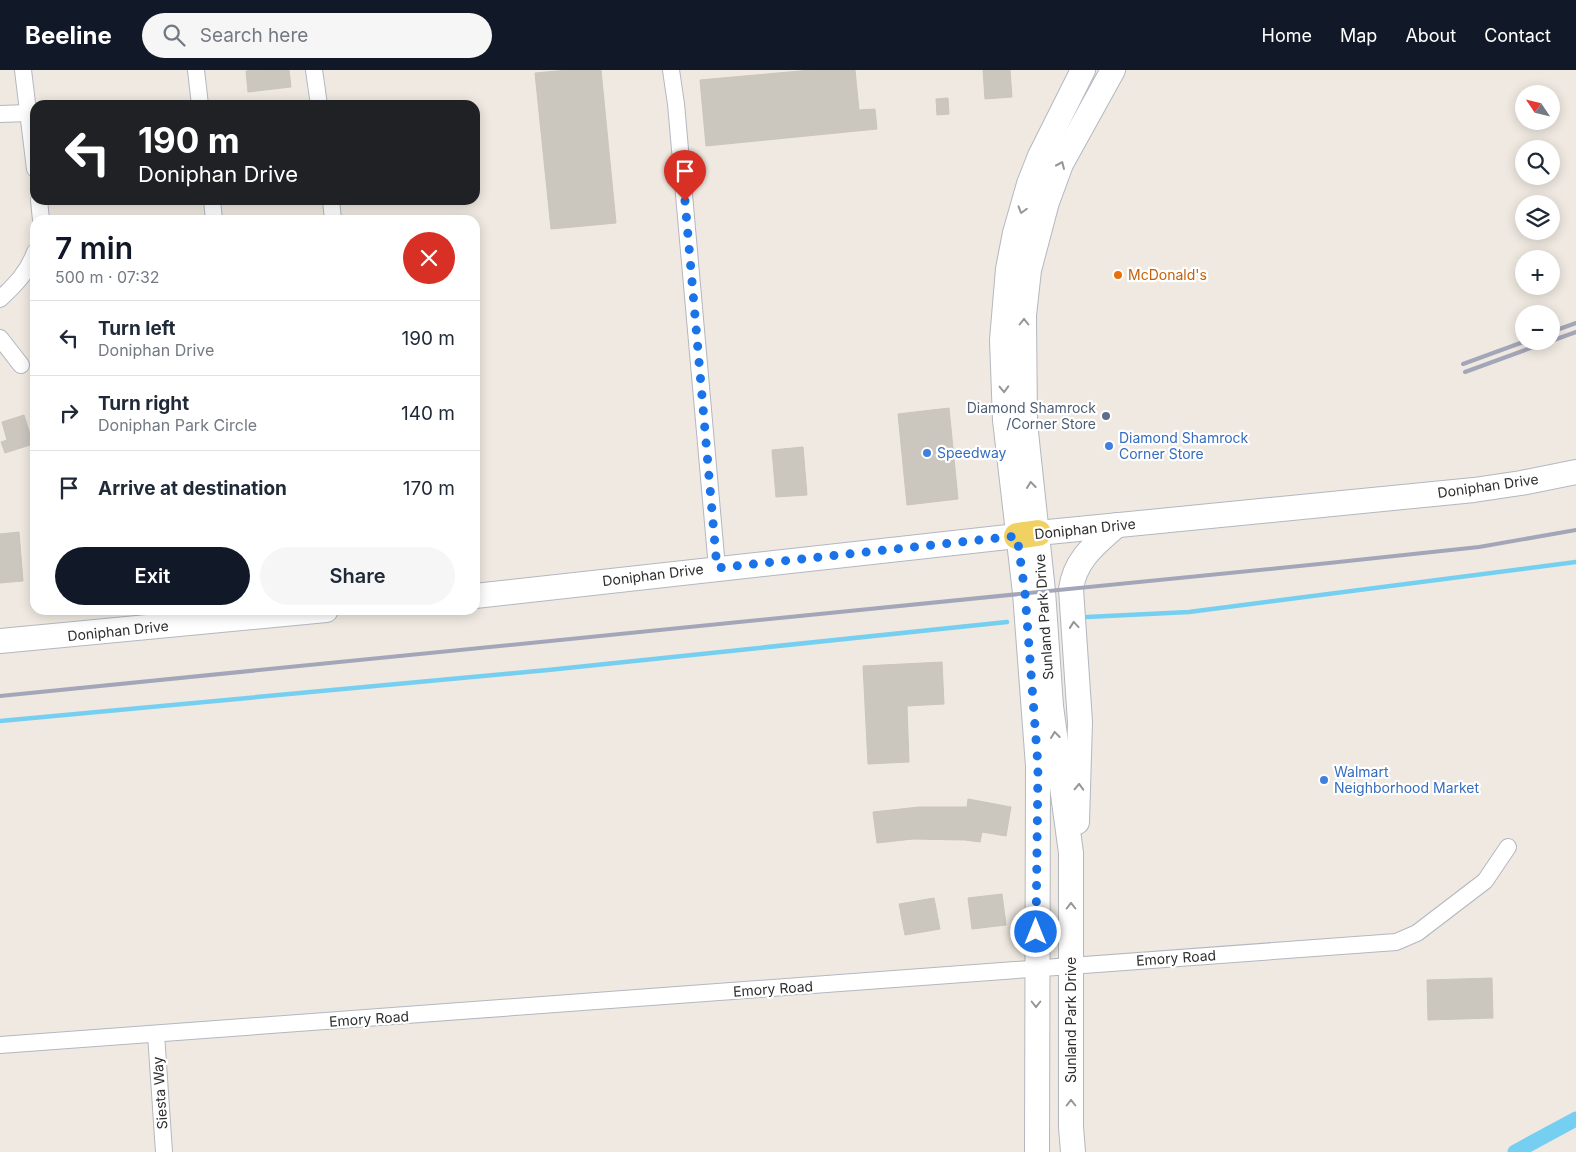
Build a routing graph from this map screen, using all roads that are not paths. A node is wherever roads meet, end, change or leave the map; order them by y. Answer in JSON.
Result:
{"nodes":[{"id":1,"x":23,"y":70,"type":"edge"},
{"id":2,"x":196,"y":70,"type":"edge"},
{"id":3,"x":314,"y":70,"type":"edge"},
{"id":4,"x":672,"y":70,"type":"edge"},
{"id":5,"x":1083,"y":70,"type":"edge"},
{"id":6,"x":1113,"y":70,"type":"edge"},
{"id":7,"x":199,"y":100,"type":"edge"},
{"id":8,"x":318,"y":100,"type":"edge"},
{"id":9,"x":28,"y":113,"type":"junction"},
{"id":10,"x":0,"y":114,"type":"edge"},
{"id":11,"x":30,"y":129,"type":"edge"},
{"id":12,"x":30,"y":265,"type":"edge"},
{"id":13,"x":0,"y":299,"type":"edge"},
{"id":14,"x":0,"y":338,"type":"edge"},
{"id":15,"x":21,"y":365,"type":"dead end"},
{"id":16,"x":1576,"y":472,"type":"edge"},
{"id":17,"x":1117,"y":525,"type":"junction"},
{"id":18,"x":1027,"y":534,"type":"junction"},
{"id":19,"x":717,"y":568,"type":"junction"},
{"id":20,"x":480,"y":595,"type":"edge"},
{"id":21,"x":273,"y":615,"type":"edge"},
{"id":22,"x":0,"y":641,"type":"edge"},
{"id":23,"x":1508,"y":847,"type":"dead end"},
{"id":24,"x":1071,"y":853,"type":"junction"},
{"id":25,"x":1071,"y":966,"type":"junction"},
{"id":26,"x":1036,"y":968,"type":"junction"},
{"id":27,"x":156,"y":1034,"type":"junction"},
{"id":28,"x":0,"y":1045,"type":"edge"},
{"id":29,"x":164,"y":1152,"type":"edge"},
{"id":30,"x":1037,"y":1152,"type":"edge"},
{"id":31,"x":1073,"y":1152,"type":"edge"}],
"edges":[{"from":1,"to":9,"type":"street"},
{"from":2,"to":7,"type":"street"},
{"from":3,"to":8,"type":"street"},
{"from":4,"to":19,"type":"street"},
{"from":5,"to":18,"type":"main road","name":"Sunland Park Drive","one_way":true},
{"from":18,"to":6,"type":"main road","name":"Sunland Park Drive","one_way":true},
{"from":9,"to":10,"type":"street"},
{"from":9,"to":11,"type":"street"},
{"from":12,"to":13,"type":"street"},
{"from":14,"to":15,"type":"street"},
{"from":16,"to":17,"type":"main road","name":"Doniphan Drive"},
{"from":17,"to":18,"type":"main road","name":"Doniphan Drive"},
{"from":24,"to":17,"type":"main road","one_way":true},
{"from":18,"to":19,"type":"main road","name":"Doniphan Drive"},
{"from":24,"to":18,"type":"main road","name":"Sunland Park Drive","one_way":true},
{"from":18,"to":26,"type":"main road","name":"Sunland Park Drive"},
{"from":19,"to":20,"type":"main road","name":"Doniphan Drive"},
{"from":21,"to":22,"type":"main road","name":"Doniphan Drive"},
{"from":23,"to":25,"type":"street","name":"Emory Road"},
{"from":25,"to":24,"type":"main road","name":"Sunland Park Drive","one_way":true},
{"from":25,"to":26,"type":"street","name":"Emory Road"},
{"from":31,"to":25,"type":"main road","name":"Sunland Park Drive","one_way":true},
{"from":26,"to":27,"type":"street","name":"Emory Road"},
{"from":26,"to":30,"type":"main road","name":"Sunland Park Drive","one_way":true},
{"from":27,"to":28,"type":"street","name":"Emory Road"},
{"from":27,"to":29,"type":"street","name":"Siesta Way"}]}
